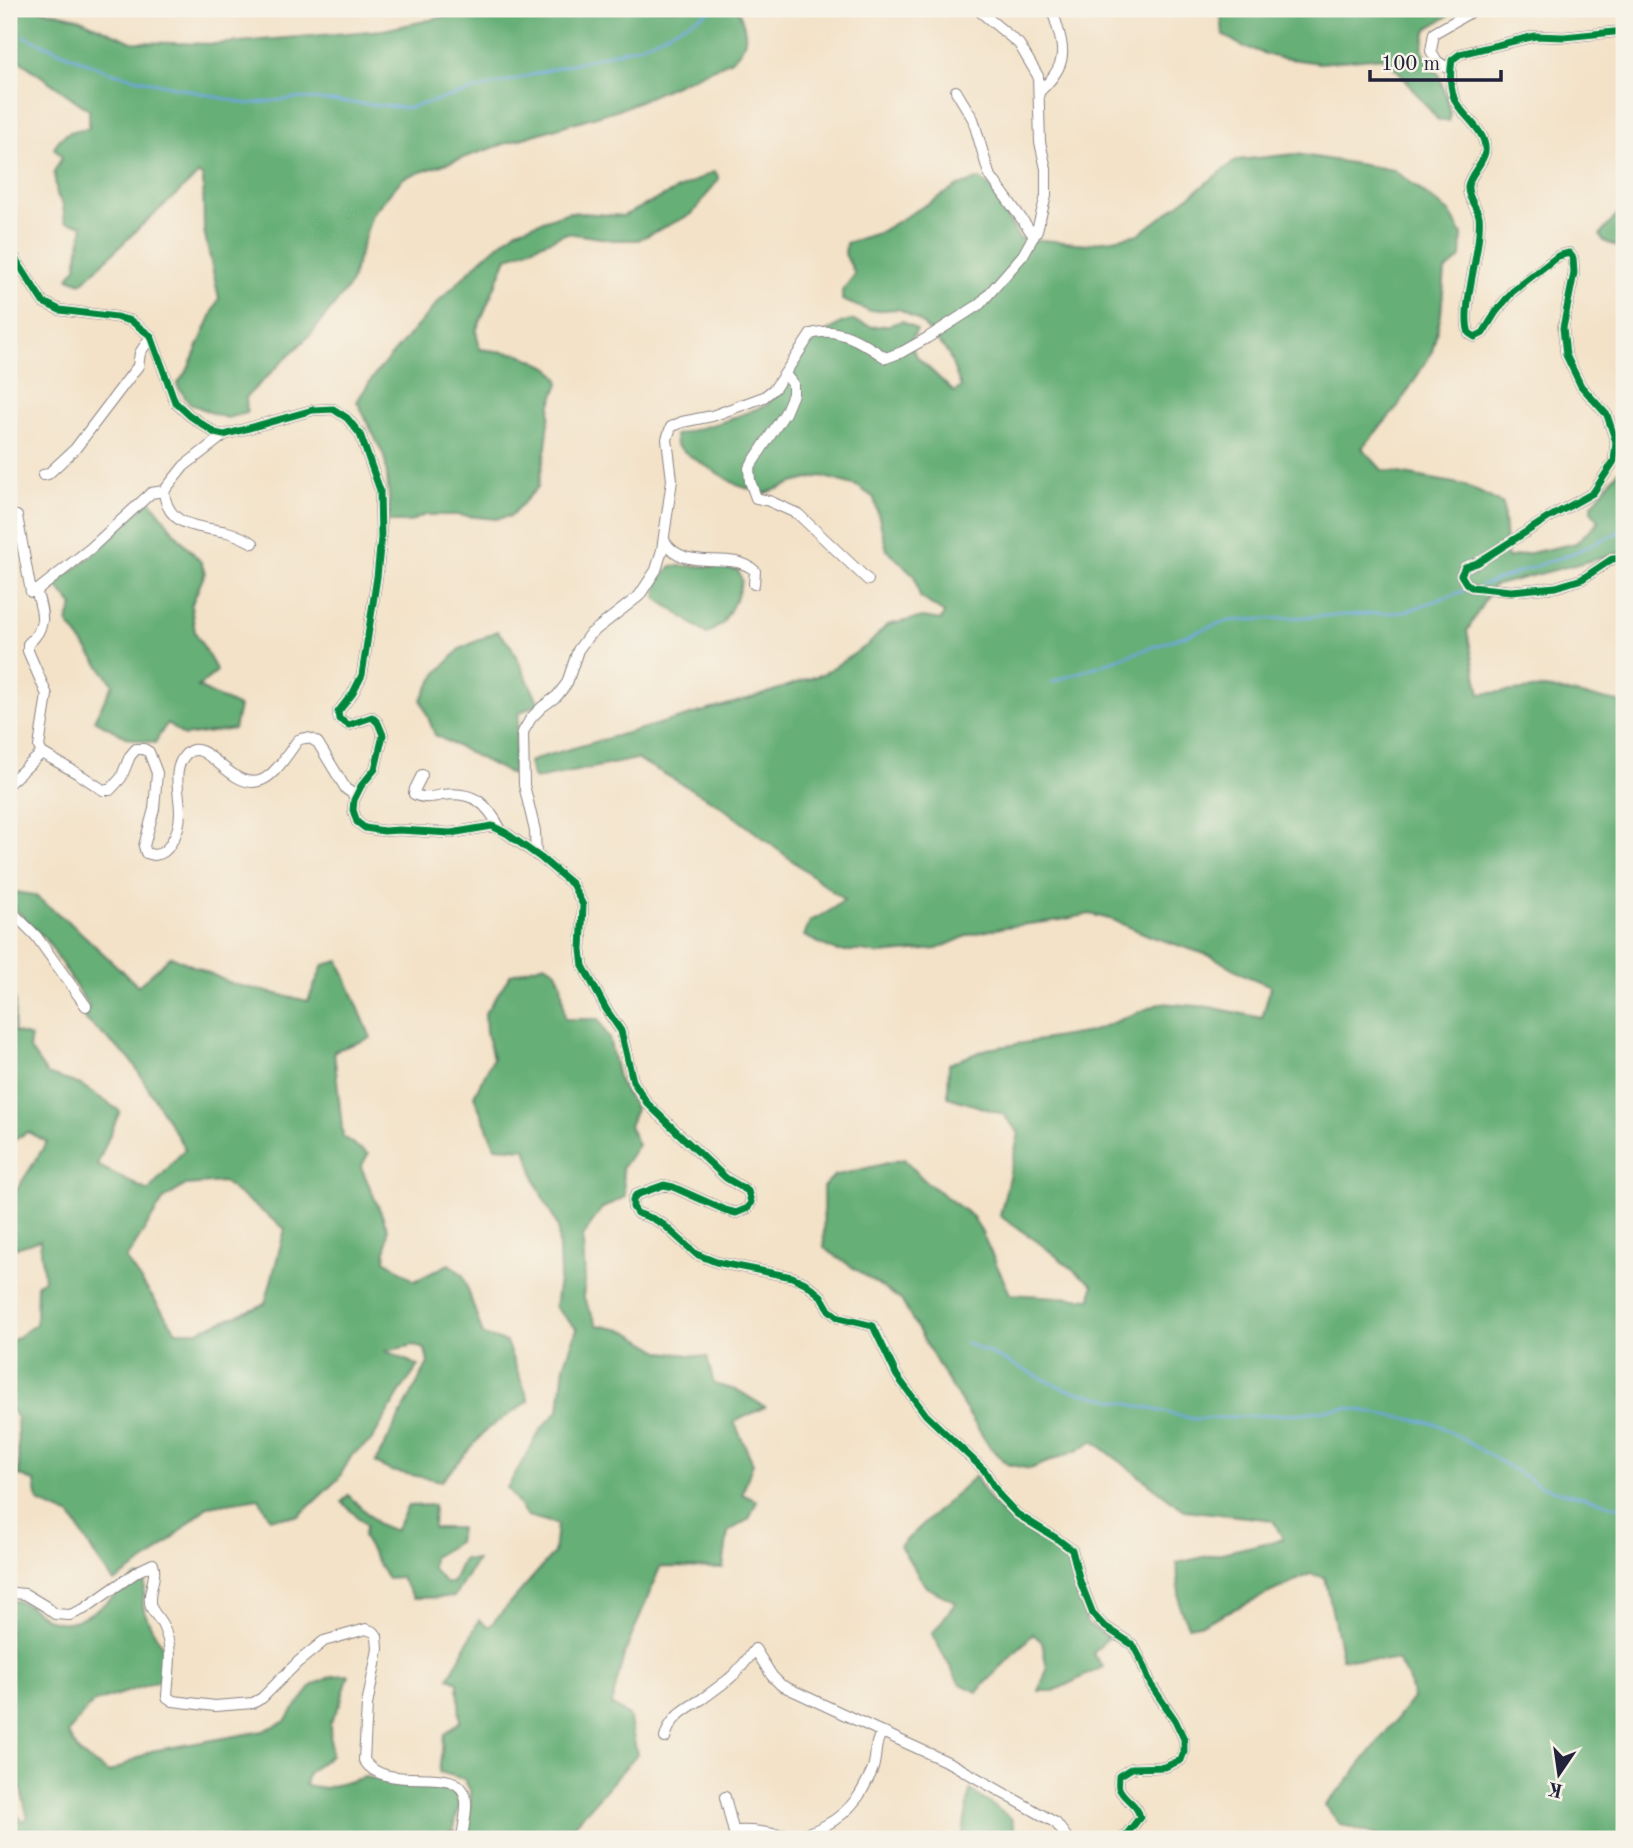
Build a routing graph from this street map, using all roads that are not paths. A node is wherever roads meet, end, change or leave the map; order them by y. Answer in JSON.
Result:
{"nodes":[{"id":1,"x":977,"y":9,"type":"edge"},
{"id":2,"x":1052,"y":9,"type":"edge"},
{"id":3,"x":1476,"y":9,"type":"edge"},
{"id":4,"x":1624,"y":31,"type":"edge"},
{"id":5,"x":1450,"y":70,"type":"junction"},
{"id":6,"x":956,"y":91,"type":"dead end"},
{"id":7,"x":1040,"y":91,"type":"junction"},
{"id":8,"x":1034,"y":236,"type":"junction"},
{"id":9,"x":9,"y":249,"type":"edge"},
{"id":10,"x":151,"y":336,"type":"junction"},
{"id":11,"x":785,"y":374,"type":"junction"},
{"id":12,"x":224,"y":435,"type":"junction"},
{"id":13,"x":43,"y":475,"type":"dead end"},
{"id":14,"x":164,"y":491,"type":"junction"},
{"id":15,"x":9,"y":514,"type":"edge"},
{"id":16,"x":664,"y":540,"type":"junction"},
{"id":17,"x":253,"y":543,"type":"dead end"},
{"id":18,"x":1624,"y":558,"type":"edge"},
{"id":19,"x":869,"y":580,"type":"dead end"},
{"id":20,"x":754,"y":584,"type":"dead end"},
{"id":21,"x":36,"y":590,"type":"junction"},
{"id":22,"x":42,"y":753,"type":"junction"},
{"id":23,"x":422,"y":775,"type":"dead end"},
{"id":24,"x":9,"y":783,"type":"edge"},
{"id":25,"x":356,"y":796,"type":"junction"},
{"id":26,"x":501,"y":831,"type":"junction"},
{"id":27,"x":536,"y":855,"type":"junction"},
{"id":28,"x":9,"y":909,"type":"edge"},
{"id":29,"x":86,"y":1006,"type":"dead end"},
{"id":30,"x":9,"y":1597,"type":"edge"},
{"id":31,"x":882,"y":1732,"type":"junction"},
{"id":32,"x":665,"y":1738,"type":"dead end"},
{"id":33,"x":725,"y":1797,"type":"dead end"},
{"id":34,"x":734,"y":1838,"type":"edge"},
{"id":35,"x":451,"y":1839,"type":"edge"},
{"id":36,"x":462,"y":1839,"type":"edge"},
{"id":37,"x":1068,"y":1839,"type":"edge"},
{"id":38,"x":1123,"y":1839,"type":"edge"}],
"edges":[{"from":1,"to":7,"type":"street"},
{"from":2,"to":7,"type":"street"},
{"from":3,"to":5,"type":"street"},
{"from":4,"to":5,"type":"street"},
{"from":5,"to":18,"type":"street"},
{"from":6,"to":8,"type":"street"},
{"from":7,"to":8,"type":"street"},
{"from":8,"to":11,"type":"street"},
{"from":9,"to":10,"type":"street"},
{"from":10,"to":12,"type":"street"},
{"from":10,"to":13,"type":"street"},
{"from":11,"to":16,"type":"street"},
{"from":11,"to":19,"type":"street"},
{"from":12,"to":14,"type":"street"},
{"from":12,"to":25,"type":"street"},
{"from":14,"to":17,"type":"street"},
{"from":14,"to":21,"type":"street"},
{"from":15,"to":21,"type":"street"},
{"from":16,"to":20,"type":"street"},
{"from":16,"to":27,"type":"street"},
{"from":21,"to":22,"type":"street"},
{"from":22,"to":24,"type":"street"},
{"from":22,"to":25,"type":"street"},
{"from":23,"to":26,"type":"street"},
{"from":25,"to":26,"type":"street"},
{"from":26,"to":27,"type":"street"},
{"from":27,"to":38,"type":"street"},
{"from":28,"to":29,"type":"street"},
{"from":30,"to":36,"type":"street"},
{"from":31,"to":32,"type":"street"},
{"from":31,"to":34,"type":"street"},
{"from":31,"to":37,"type":"street"},
{"from":33,"to":34,"type":"street"},
{"from":35,"to":36,"type":"street"}]}
